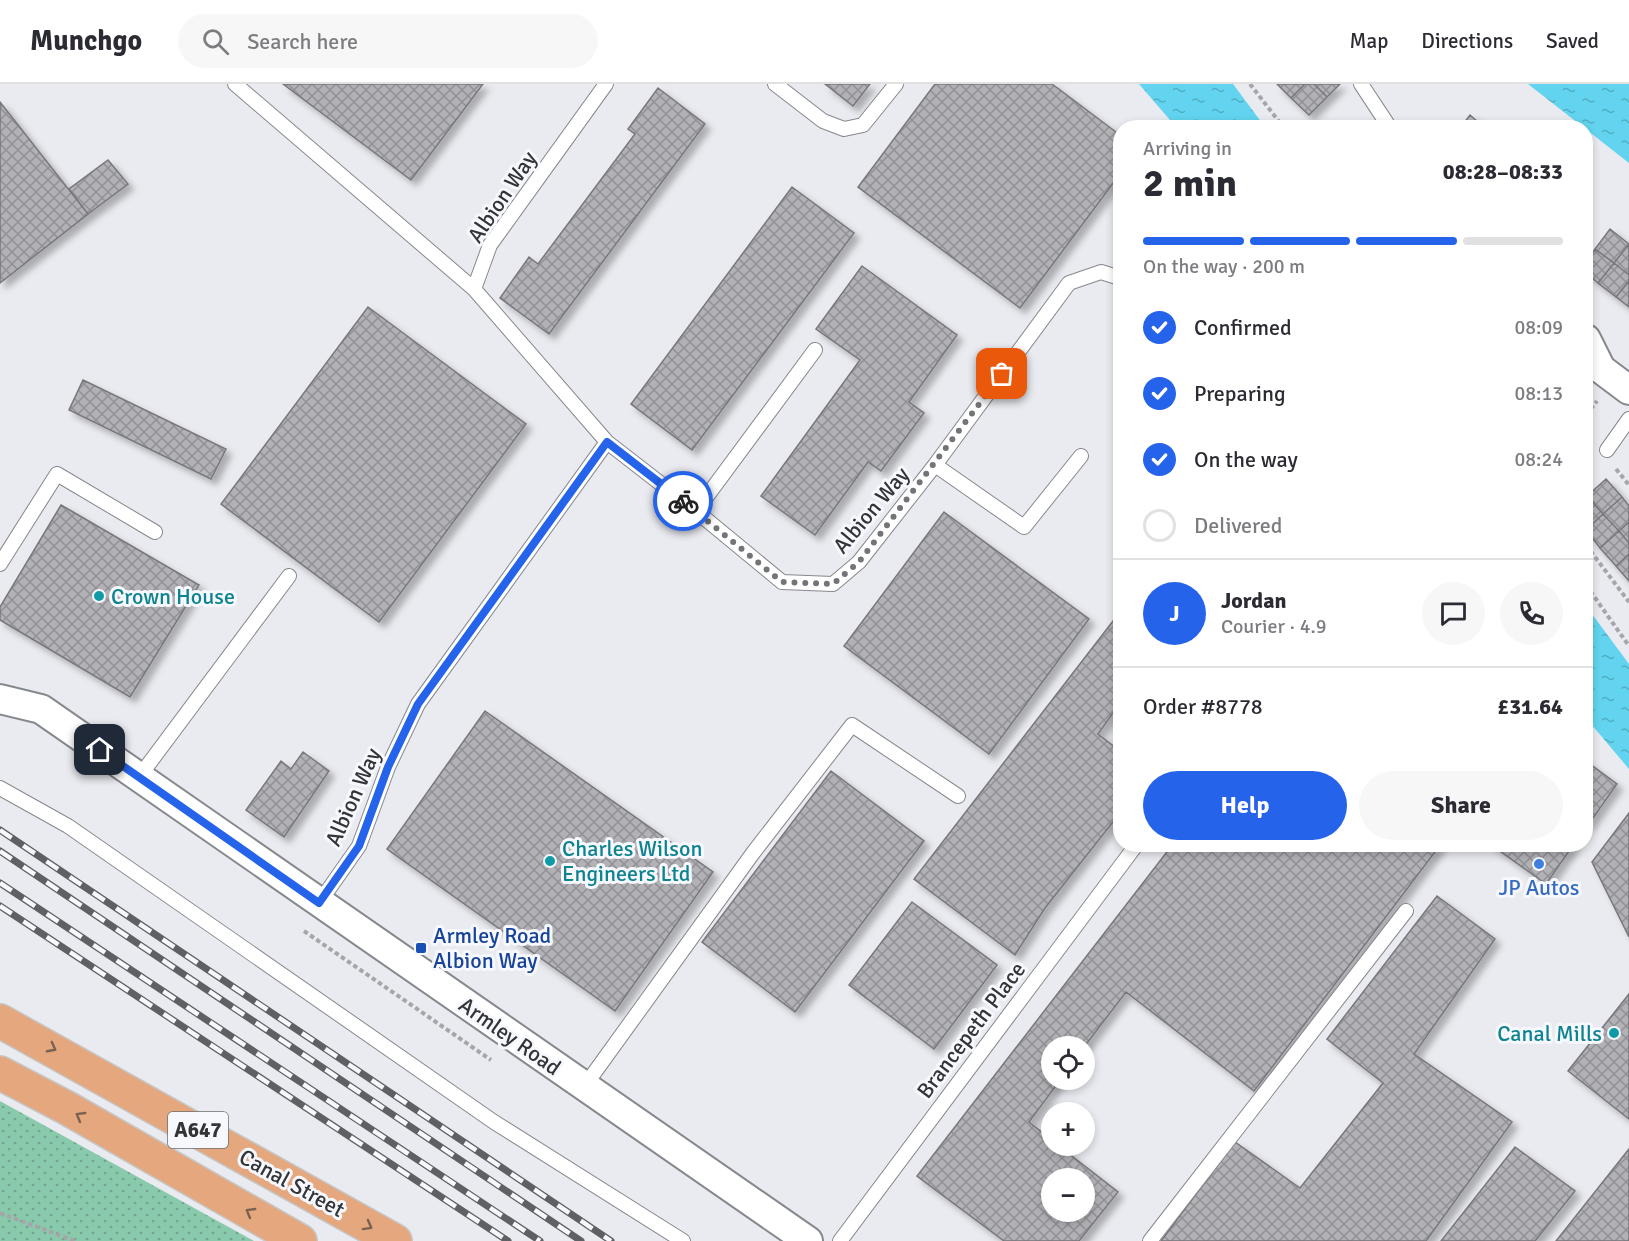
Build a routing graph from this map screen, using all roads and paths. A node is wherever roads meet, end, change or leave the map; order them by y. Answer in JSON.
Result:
{"nodes":[{"id":1,"x":236,"y":84,"type":"edge"},
{"id":2,"x":606,"y":84,"type":"edge"},
{"id":3,"x":775,"y":84,"type":"edge"},
{"id":4,"x":896,"y":84,"type":"edge"},
{"id":5,"x":1250,"y":84,"type":"edge"},
{"id":6,"x":1361,"y":84,"type":"edge"},
{"id":7,"x":1278,"y":120,"type":"edge"},
{"id":8,"x":1385,"y":120,"type":"edge"},
{"id":9,"x":1113,"y":276,"type":"edge"},
{"id":10,"x":474,"y":289,"type":"junction"},
{"id":11,"x":815,"y":350,"type":"dead end"},
{"id":12,"x":1593,"y":353,"type":"edge"},
{"id":13,"x":1629,"y":390,"type":"edge"},
{"id":14,"x":1629,"y":419,"type":"edge"},
{"id":15,"x":607,"y":442,"type":"junction"},
{"id":16,"x":1606,"y":450,"type":"dead end"},
{"id":17,"x":1081,"y":456,"type":"dead end"},
{"id":18,"x":935,"y":465,"type":"junction"},
{"id":19,"x":696,"y":510,"type":"junction"},
{"id":20,"x":155,"y":532,"type":"dead end"},
{"id":21,"x":1593,"y":554,"type":"edge"},
{"id":22,"x":0,"y":564,"type":"edge"},
{"id":23,"x":289,"y":576,"type":"dead end"},
{"id":24,"x":1593,"y":595,"type":"edge"},
{"id":25,"x":1629,"y":602,"type":"edge"},
{"id":26,"x":1629,"y":646,"type":"edge"},
{"id":27,"x":0,"y":699,"type":"edge"},
{"id":28,"x":139,"y":777,"type":"junction"},
{"id":29,"x":0,"y":788,"type":"edge"},
{"id":30,"x":958,"y":796,"type":"dead end"},
{"id":31,"x":1131,"y":852,"type":"edge"},
{"id":32,"x":319,"y":903,"type":"junction"},
{"id":33,"x":1406,"y":911,"type":"dead end"},
{"id":34,"x":0,"y":1021,"type":"edge"},
{"id":35,"x":0,"y":1073,"type":"edge"},
{"id":36,"x":584,"y":1087,"type":"junction"},
{"id":37,"x":0,"y":1213,"type":"edge"},
{"id":38,"x":75,"y":1241,"type":"edge"},
{"id":39,"x":300,"y":1241,"type":"edge"},
{"id":40,"x":395,"y":1241,"type":"edge"},
{"id":41,"x":683,"y":1241,"type":"edge"},
{"id":42,"x":808,"y":1241,"type":"edge"},
{"id":43,"x":840,"y":1241,"type":"edge"},
{"id":44,"x":1150,"y":1241,"type":"edge"}],
"edges":[{"from":1,"to":10,"type":"lane"},
{"from":2,"to":10,"type":"lane","name":"Albion Way"},
{"from":3,"to":4,"type":"lane"},
{"from":5,"to":7,"type":"path"},
{"from":6,"to":8,"type":"lane"},
{"from":9,"to":18,"type":"lane","name":"Albion Way"},
{"from":10,"to":15,"type":"lane","name":"Albion Way"},
{"from":11,"to":19,"type":"lane"},
{"from":12,"to":13,"type":"street"},
{"from":14,"to":16,"type":"lane"},
{"from":15,"to":19,"type":"lane","name":"Albion Way"},
{"from":15,"to":32,"type":"lane","name":"Albion Way"},
{"from":17,"to":18,"type":"lane"},
{"from":18,"to":19,"type":"lane","name":"Albion Way"},
{"from":20,"to":22,"type":"lane"},
{"from":21,"to":25,"type":"path"},
{"from":23,"to":28,"type":"lane"},
{"from":24,"to":26,"type":"path"},
{"from":27,"to":28,"type":"street","name":"Armley Road"},
{"from":28,"to":32,"type":"street","name":"Armley Road"},
{"from":29,"to":41,"type":"lane"},
{"from":30,"to":36,"type":"lane"},
{"from":31,"to":43,"type":"lane","name":"Brancepeth Place"},
{"from":32,"to":36,"type":"street","name":"Armley Road"},
{"from":33,"to":44,"type":"lane"},
{"from":34,"to":40,"type":"main road","name":"Canal Street","number":"A647","one_way":true},
{"from":39,"to":35,"type":"main road","name":"Canal Street","number":"A647","one_way":true},
{"from":36,"to":42,"type":"street","name":"Armley Road"},
{"from":37,"to":38,"type":"path"}]}
